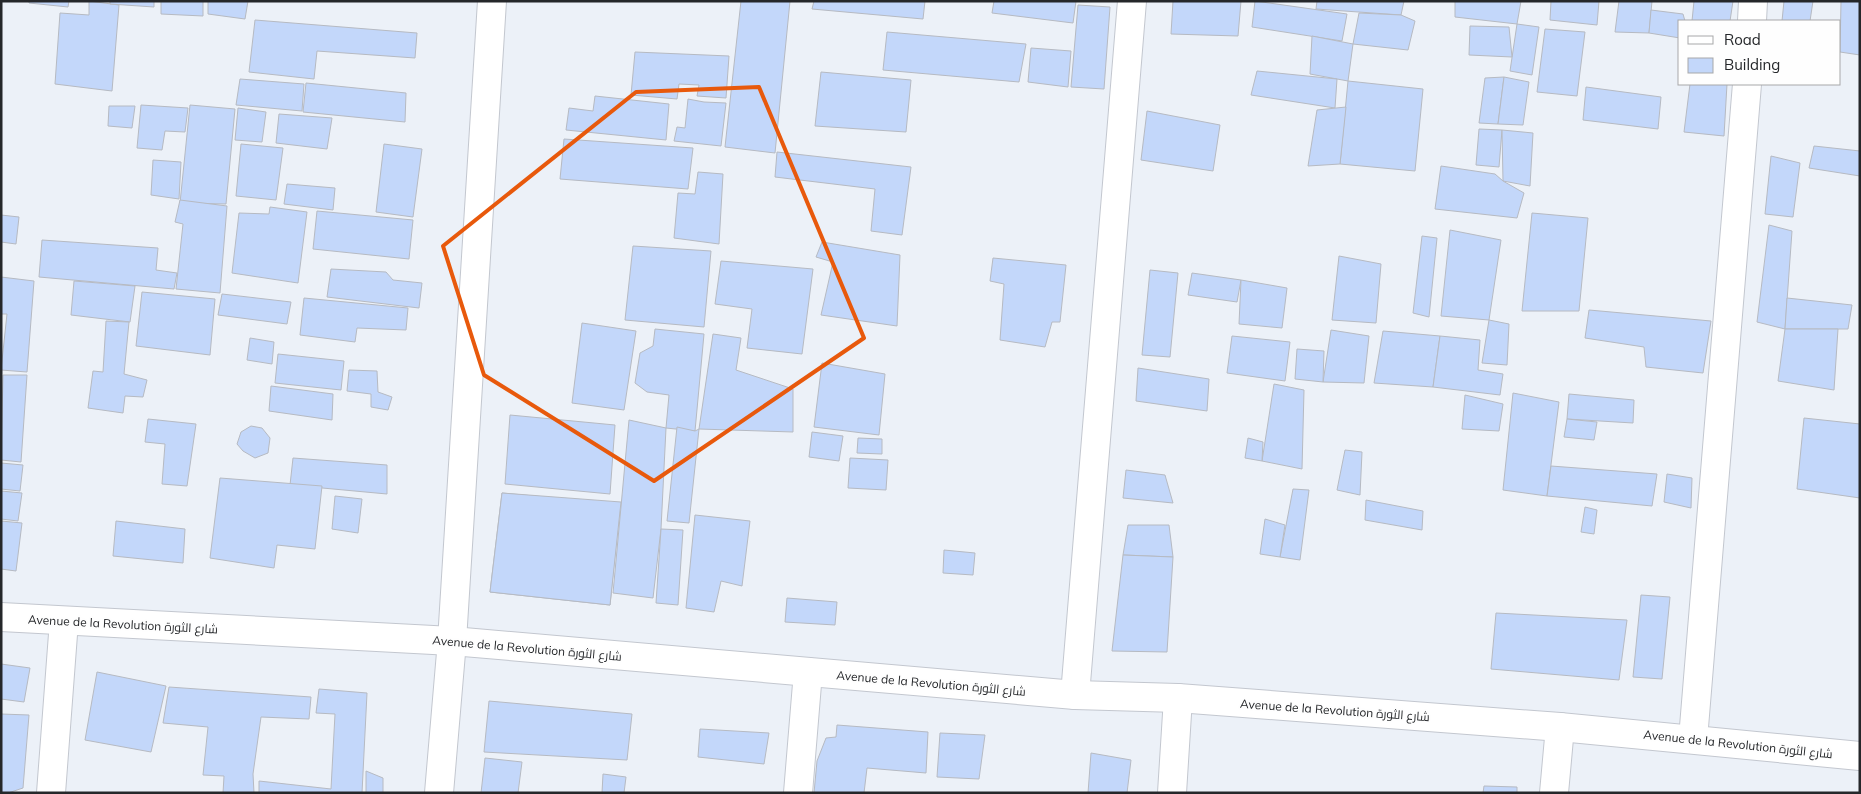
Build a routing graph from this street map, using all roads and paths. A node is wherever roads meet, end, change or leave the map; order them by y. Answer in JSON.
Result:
{"nodes":[{"id":1,"x":492,"y":1,"type":"edge"},
{"id":2,"x":1132,"y":1,"type":"edge"},
{"id":3,"x":1754,"y":1,"type":"edge"},
{"id":4,"x":1752,"y":20,"type":"edge"},
{"id":5,"x":1747,"y":85,"type":"edge"},
{"id":6,"x":1,"y":618,"type":"edge"},
{"id":7,"x":64,"y":621,"type":"junction"},
{"id":8,"x":452,"y":641,"type":"junction"},
{"id":9,"x":808,"y":672,"type":"junction"},
{"id":10,"x":1075,"y":695,"type":"junction"},
{"id":11,"x":1178,"y":698,"type":"junction"},
{"id":12,"x":1560,"y":726,"type":"junction"},
{"id":13,"x":1693,"y":739,"type":"junction"},
{"id":14,"x":1860,"y":756,"type":"edge"},
{"id":15,"x":51,"y":793,"type":"edge"},
{"id":16,"x":438,"y":793,"type":"edge"},
{"id":17,"x":798,"y":793,"type":"edge"},
{"id":18,"x":1172,"y":793,"type":"edge"},
{"id":19,"x":1554,"y":793,"type":"edge"}],
"edges":[{"from":1,"to":8,"type":"street"},
{"from":2,"to":10,"type":"street"},
{"from":3,"to":4,"type":"street"},
{"from":5,"to":13,"type":"street"},
{"from":6,"to":7,"type":"street","name":"Avenue de la Revolution شارع الثورة"},
{"from":7,"to":8,"type":"street","name":"Avenue de la Revolution شارع الثورة"},
{"from":7,"to":15,"type":"street"},
{"from":8,"to":9,"type":"street","name":"Avenue de la Revolution شارع الثورة"},
{"from":8,"to":16,"type":"street"},
{"from":9,"to":10,"type":"street","name":"Avenue de la Revolution شارع الثورة"},
{"from":9,"to":17,"type":"street"},
{"from":10,"to":11,"type":"street","name":"Avenue de la Revolution شارع الثورة"},
{"from":11,"to":12,"type":"street","name":"Avenue de la Revolution شارع الثورة"},
{"from":11,"to":18,"type":"street"},
{"from":12,"to":13,"type":"street","name":"Avenue de la Revolution شارع الثورة"},
{"from":12,"to":19,"type":"street"},
{"from":13,"to":14,"type":"street","name":"Avenue de la Revolution شارع الثورة"}]}
